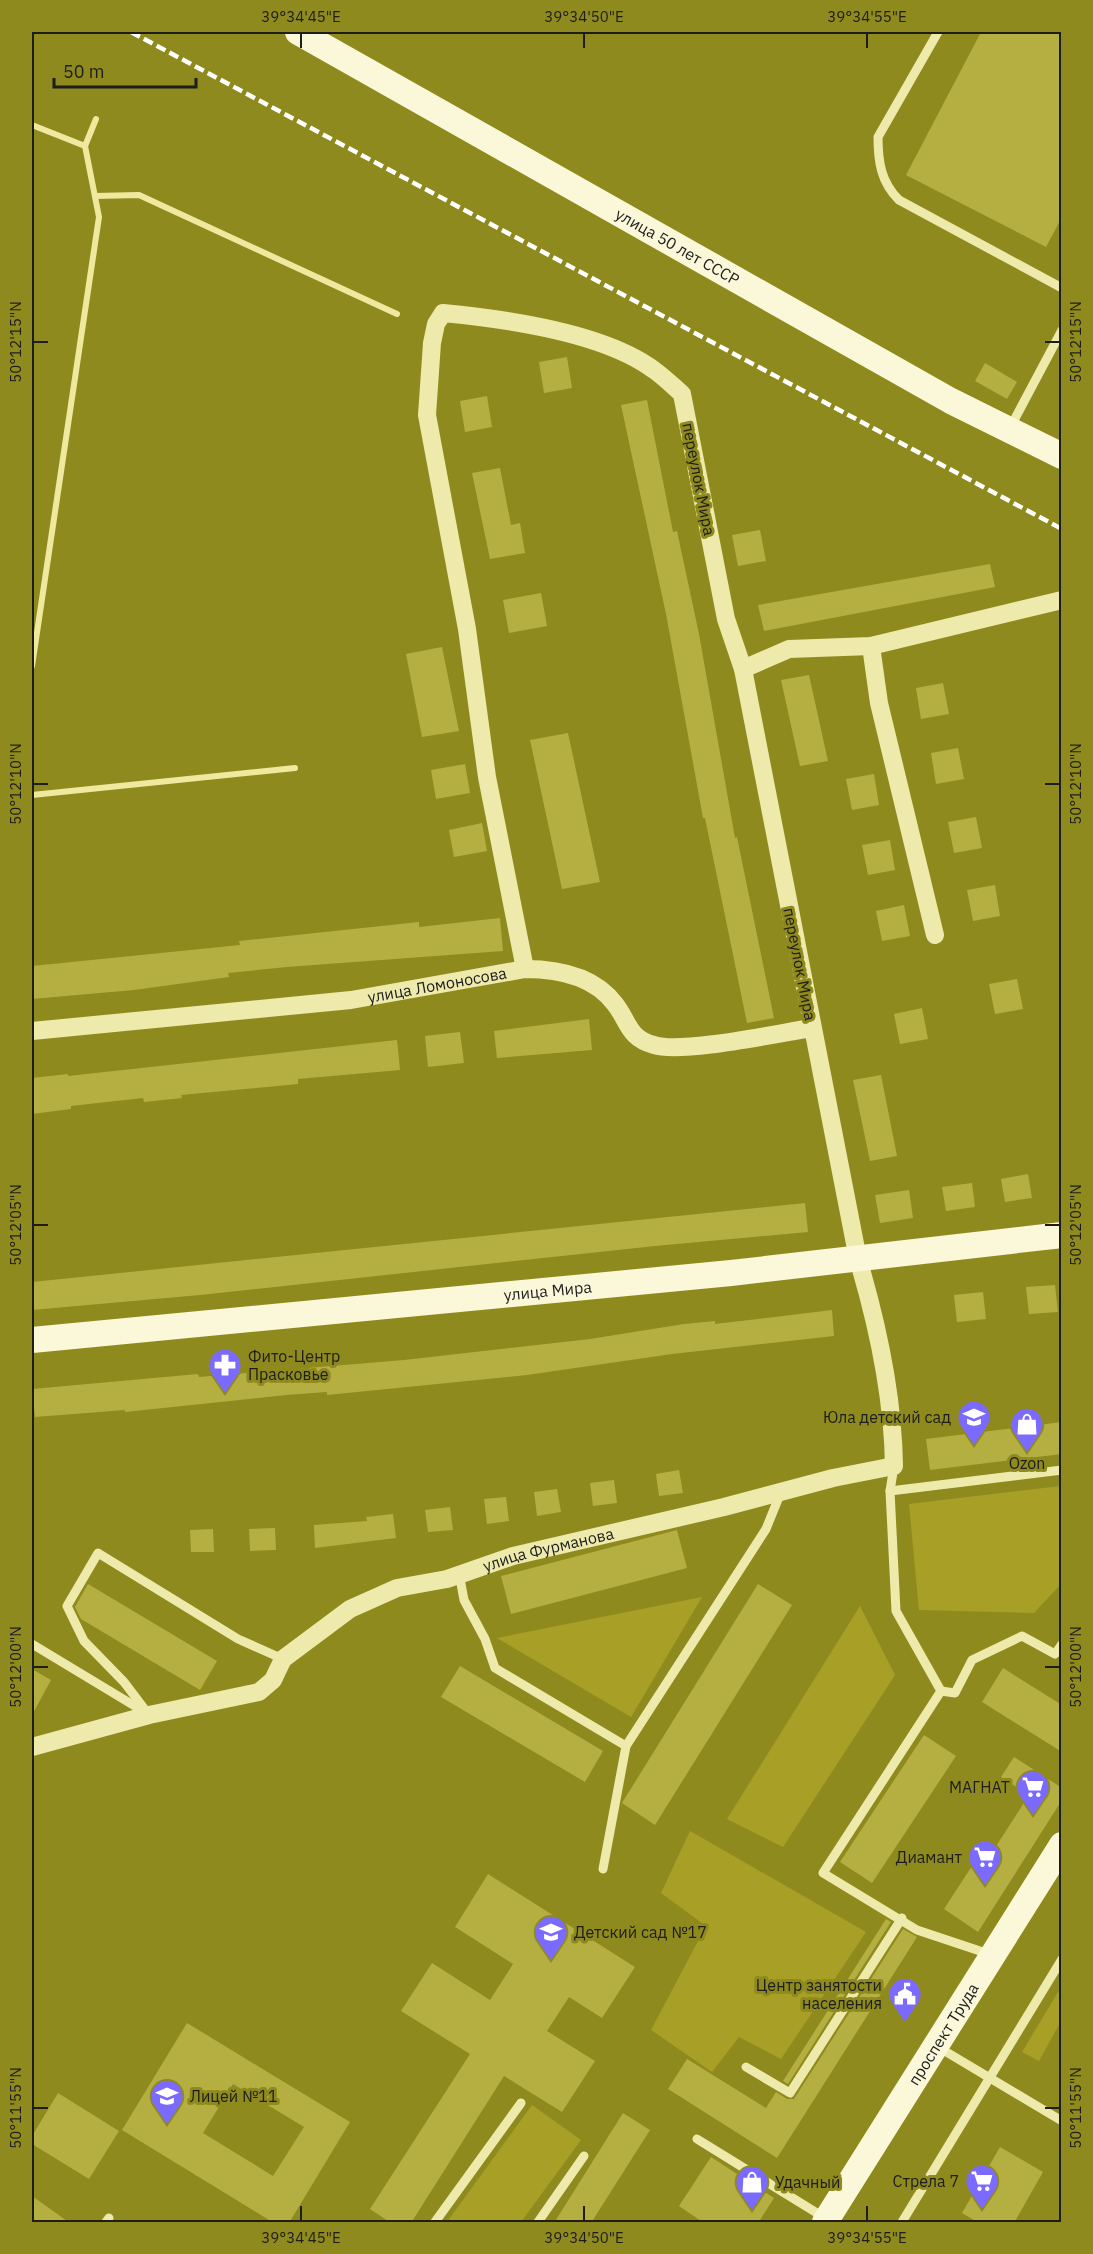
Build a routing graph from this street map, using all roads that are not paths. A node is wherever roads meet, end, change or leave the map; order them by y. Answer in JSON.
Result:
{"nodes":[{"id":1,"x":298,"y":32,"type":"edge"},
{"id":2,"x":938,"y":32,"type":"edge"},
{"id":3,"x":1062,"y":288,"type":"edge"},
{"id":4,"x":1062,"y":330,"type":"edge"},
{"id":5,"x":1009,"y":430,"type":"junction"},
{"id":6,"x":1062,"y":456,"type":"edge"},
{"id":7,"x":1062,"y":600,"type":"edge"},
{"id":8,"x":871,"y":646,"type":"junction"},
{"id":9,"x":743,"y":669,"type":"junction"},
{"id":10,"x":935,"y":935,"type":"dead end"},
{"id":11,"x":525,"y":969,"type":"junction"},
{"id":12,"x":812,"y":1028,"type":"junction"},
{"id":13,"x":32,"y":1031,"type":"edge"},
{"id":14,"x":1062,"y":1235,"type":"edge"},
{"id":15,"x":858,"y":1259,"type":"junction"},
{"id":16,"x":32,"y":1340,"type":"edge"},
{"id":17,"x":894,"y":1466,"type":"junction"},
{"id":18,"x":1062,"y":1470,"type":"edge"},
{"id":19,"x":781,"y":1491,"type":"junction"},
{"id":20,"x":890,"y":1491,"type":"junction"},
{"id":21,"x":459,"y":1573,"type":"junction"},
{"id":22,"x":32,"y":1644,"type":"edge"},
{"id":23,"x":1062,"y":1644,"type":"edge"},
{"id":24,"x":283,"y":1659,"type":"junction"},
{"id":25,"x":941,"y":1691,"type":"junction"},
{"id":26,"x":149,"y":1715,"type":"junction"},
{"id":27,"x":626,"y":1746,"type":"junction"},
{"id":28,"x":32,"y":1747,"type":"edge"},
{"id":29,"x":1062,"y":1845,"type":"edge"},
{"id":30,"x":603,"y":1869,"type":"dead end"},
{"id":31,"x":902,"y":1918,"type":"junction"},
{"id":32,"x":992,"y":1955,"type":"junction"},
{"id":33,"x":1062,"y":1959,"type":"edge"},
{"id":34,"x":936,"y":2045,"type":"junction"},
{"id":35,"x":746,"y":2067,"type":"dead end"},
{"id":36,"x":990,"y":2077,"type":"junction"},
{"id":37,"x":521,"y":2103,"type":"dead end"},
{"id":38,"x":1062,"y":2121,"type":"edge"},
{"id":39,"x":697,"y":2139,"type":"dead end"},
{"id":40,"x":584,"y":2156,"type":"dead end"},
{"id":41,"x":826,"y":2221,"type":"edge"},
{"id":42,"x":435,"y":2223,"type":"edge"},
{"id":43,"x":538,"y":2223,"type":"edge"},
{"id":44,"x":902,"y":2223,"type":"edge"}],
"edges":[{"from":1,"to":5,"type":"street","name":"улица 50 лет СССР"},
{"from":2,"to":3,"type":"lane"},
{"from":4,"to":5,"type":"lane"},
{"from":5,"to":6,"type":"street","name":"улица 50 лет СССР"},
{"from":7,"to":8,"type":"street"},
{"from":8,"to":9,"type":"street"},
{"from":8,"to":10,"type":"street"},
{"from":9,"to":11,"type":"street","name":"переулок Мира"},
{"from":9,"to":12,"type":"street","name":"переулок Мира"},
{"from":11,"to":12,"type":"street","name":"улица Ломоносова"},
{"from":11,"to":13,"type":"street","name":"улица Ломоносова"},
{"from":12,"to":15,"type":"street","name":"переулок Мира"},
{"from":14,"to":15,"type":"street","name":"улица Мира"},
{"from":15,"to":16,"type":"street","name":"улица Мира"},
{"from":15,"to":17,"type":"street"},
{"from":17,"to":19,"type":"street","name":"улица Фурманова"},
{"from":17,"to":20,"type":"lane"},
{"from":18,"to":20,"type":"lane"},
{"from":19,"to":21,"type":"street","name":"улица Фурманова"},
{"from":19,"to":27,"type":"lane"},
{"from":20,"to":25,"type":"lane"},
{"from":21,"to":24,"type":"street","name":"улица Фурманова"},
{"from":21,"to":27,"type":"lane"},
{"from":22,"to":26,"type":"lane"},
{"from":23,"to":25,"type":"lane"},
{"from":24,"to":26,"type":"street","name":"улица Фурманова"},
{"from":24,"to":26,"type":"lane"},
{"from":25,"to":31,"type":"lane"},
{"from":26,"to":28,"type":"street","name":"улица Фурманова"},
{"from":27,"to":30,"type":"lane"},
{"from":29,"to":32,"type":"street","name":"проспект Труда"},
{"from":31,"to":32,"type":"lane"},
{"from":31,"to":35,"type":"lane"},
{"from":32,"to":34,"type":"street","name":"проспект Труда"},
{"from":33,"to":36,"type":"lane"},
{"from":34,"to":36,"type":"lane"},
{"from":34,"to":41,"type":"street","name":"проспект Труда"},
{"from":36,"to":38,"type":"lane"},
{"from":36,"to":44,"type":"lane"},
{"from":37,"to":42,"type":"lane"},
{"from":39,"to":41,"type":"lane"},
{"from":40,"to":43,"type":"lane"}]}
